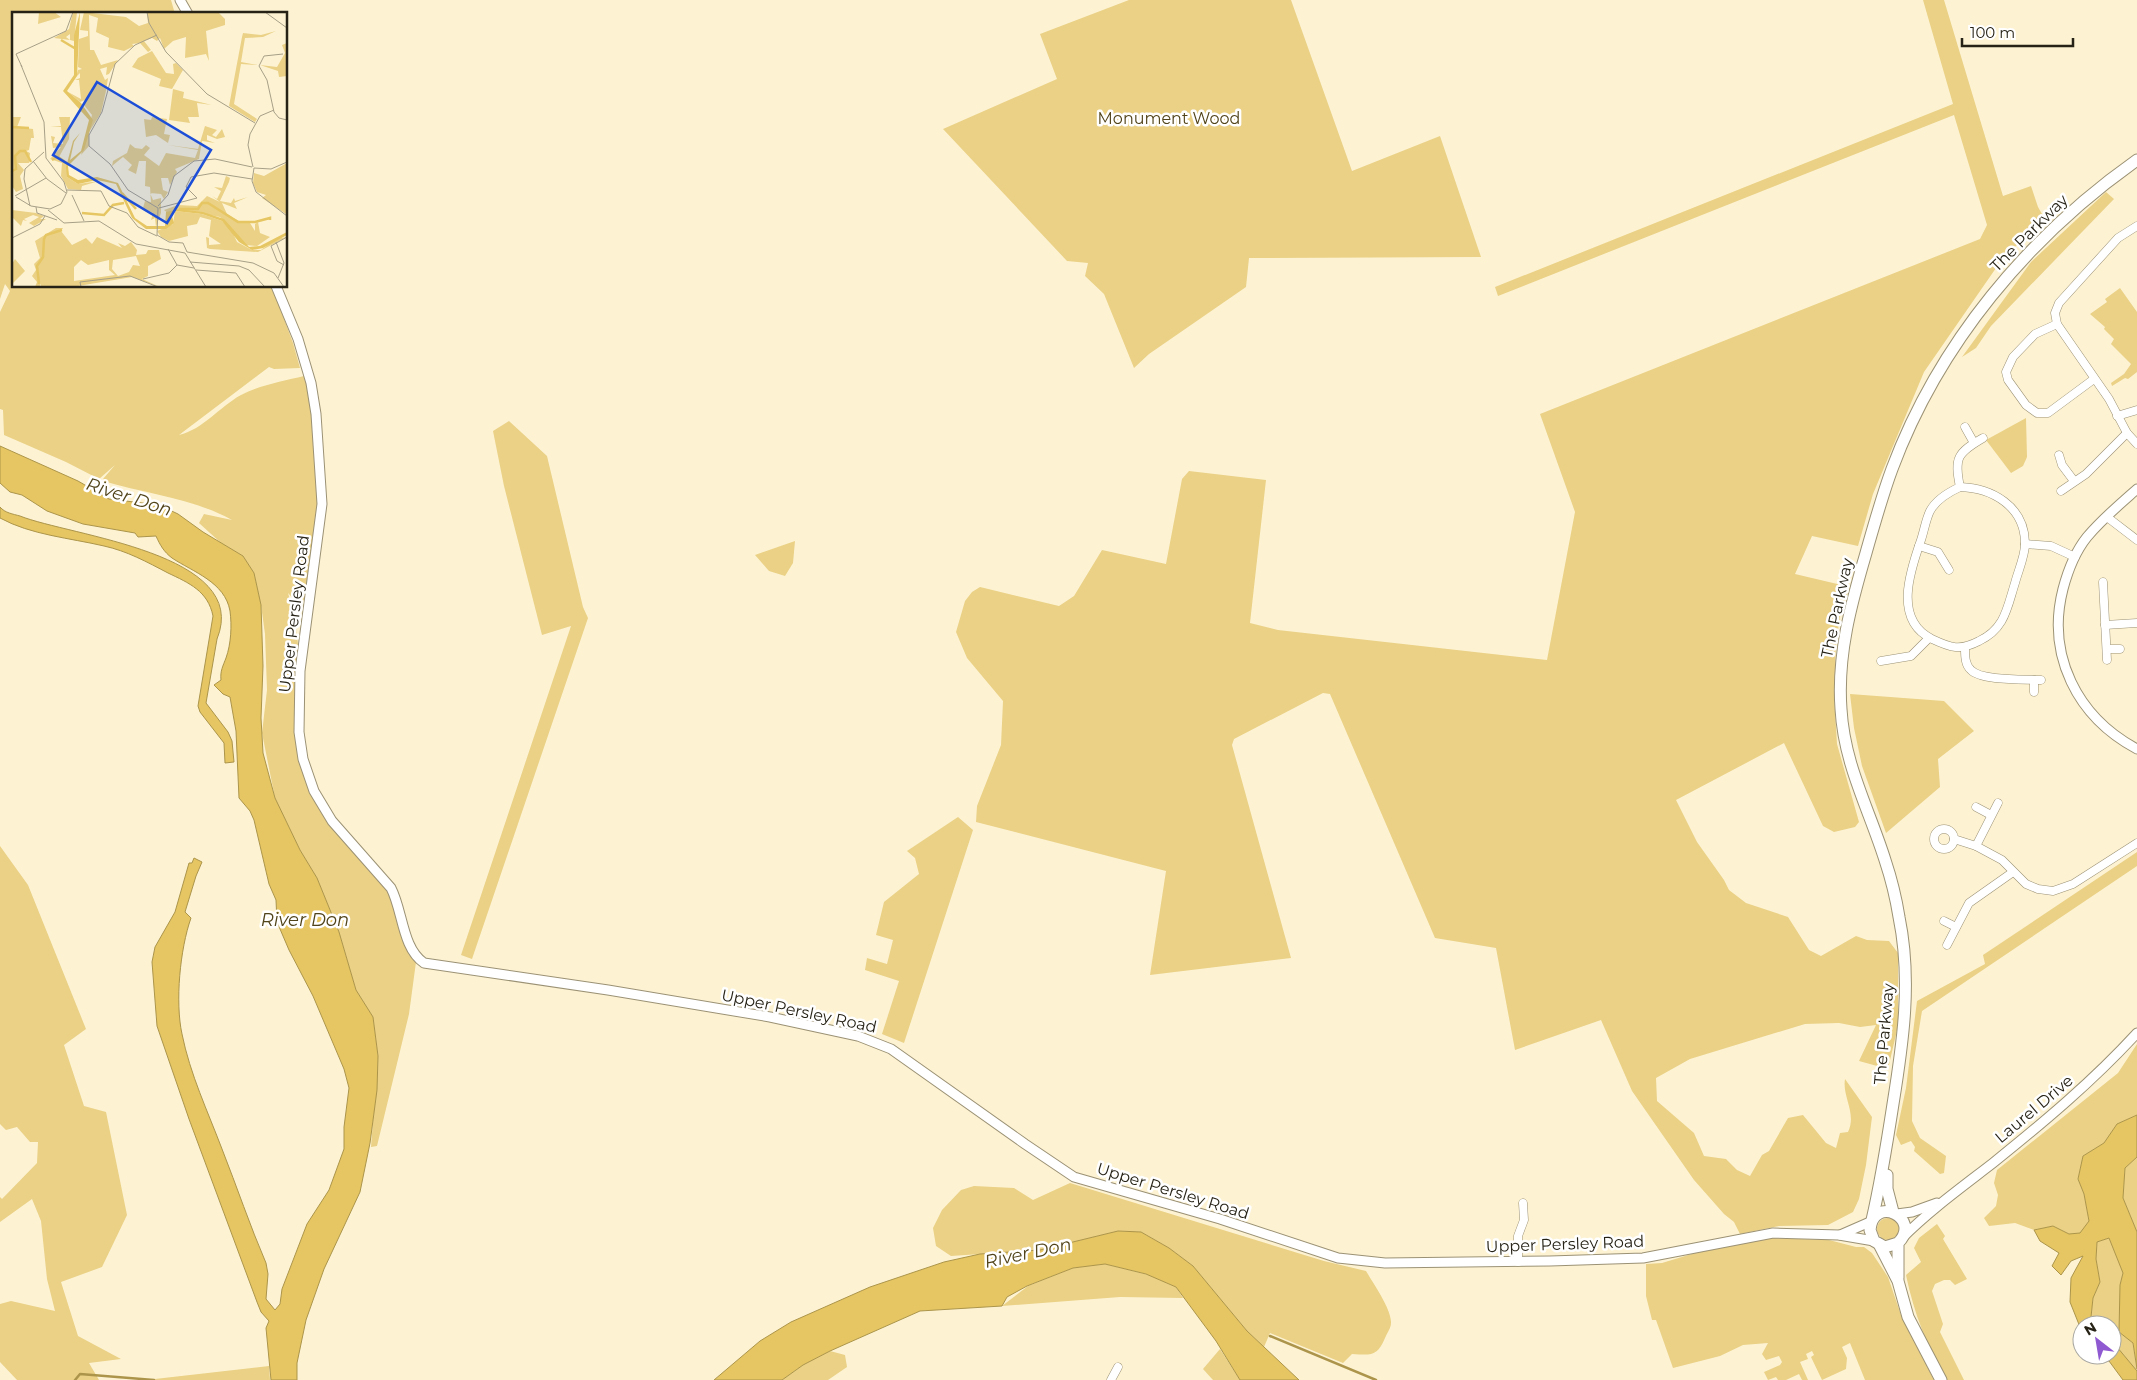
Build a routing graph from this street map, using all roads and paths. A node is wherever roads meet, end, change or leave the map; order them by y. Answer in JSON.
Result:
{"nodes":[{"id":1,"x":180,"y":0,"type":"edge"},
{"id":2,"x":187,"y":12,"type":"edge"},
{"id":3,"x":2137,"y":160,"type":"edge"},
{"id":4,"x":2137,"y":226,"type":"edge"},
{"id":5,"x":277,"y":288,"type":"edge"},
{"id":6,"x":2057,"y":324,"type":"junction"},
{"id":7,"x":2094,"y":379,"type":"junction"},
{"id":8,"x":2137,"y":410,"type":"edge"},
{"id":9,"x":2116,"y":416,"type":"junction"},
{"id":10,"x":1965,"y":427,"type":"dead end"},
{"id":11,"x":2127,"y":433,"type":"junction"},
{"id":12,"x":1982,"y":438,"type":"dead end"},
{"id":13,"x":1974,"y":443,"type":"junction"},
{"id":14,"x":2137,"y":444,"type":"edge"},
{"id":15,"x":2059,"y":455,"type":"dead end"},
{"id":16,"x":2074,"y":481,"type":"junction"},
{"id":17,"x":1960,"y":487,"type":"junction"},
{"id":18,"x":2137,"y":489,"type":"edge"},
{"id":19,"x":2061,"y":491,"type":"dead end"},
{"id":20,"x":2106,"y":517,"type":"junction"},
{"id":21,"x":2137,"y":540,"type":"edge"},
{"id":22,"x":2026,"y":544,"type":"junction"},
{"id":23,"x":1919,"y":546,"type":"junction"},
{"id":24,"x":2075,"y":557,"type":"junction"},
{"id":25,"x":1950,"y":570,"type":"dead end"},
{"id":26,"x":2103,"y":582,"type":"dead end"},
{"id":27,"x":2137,"y":623,"type":"edge"},
{"id":28,"x":2106,"y":625,"type":"junction"},
{"id":29,"x":1929,"y":638,"type":"junction"},
{"id":30,"x":1965,"y":648,"type":"junction"},
{"id":31,"x":2107,"y":649,"type":"junction"},
{"id":32,"x":2120,"y":649,"type":"dead end"},
{"id":33,"x":2107,"y":660,"type":"dead end"},
{"id":34,"x":1881,"y":661,"type":"dead end"},
{"id":35,"x":2034,"y":692,"type":"dead end"},
{"id":36,"x":2137,"y":749,"type":"edge"},
{"id":37,"x":1998,"y":803,"type":"dead end"},
{"id":38,"x":1976,"y":807,"type":"dead end"},
{"id":39,"x":1991,"y":815,"type":"junction"},
{"id":40,"x":1954,"y":839,"type":"dead end"},
{"id":41,"x":2137,"y":843,"type":"edge"},
{"id":42,"x":1976,"y":846,"type":"junction"},
{"id":43,"x":2013,"y":872,"type":"junction"},
{"id":44,"x":1944,"y":922,"type":"dead end"},
{"id":45,"x":1956,"y":927,"type":"junction"},
{"id":46,"x":1947,"y":945,"type":"dead end"},
{"id":47,"x":2137,"y":1033,"type":"edge"},
{"id":48,"x":1887,"y":1148,"type":"junction"},
{"id":49,"x":1944,"y":1201,"type":"junction"},
{"id":50,"x":1523,"y":1203,"type":"dead end"},
{"id":51,"x":1895,"y":1213,"type":"junction"},
{"id":52,"x":1872,"y":1220,"type":"junction"},
{"id":53,"x":1840,"y":1235,"type":"junction"},
{"id":54,"x":1900,"y":1241,"type":"junction"},
{"id":55,"x":1877,"y":1243,"type":"junction"},
{"id":56,"x":1518,"y":1262,"type":"junction"},
{"id":57,"x":1898,"y":1281,"type":"junction"},
{"id":58,"x":1118,"y":1367,"type":"dead end"},
{"id":59,"x":1111,"y":1380,"type":"edge"},
{"id":60,"x":1941,"y":1380,"type":"edge"}],
"edges":[{"from":1,"to":2,"type":"street"},
{"from":3,"to":48,"type":"main road","name":"The Parkway"},
{"from":4,"to":6,"type":"street"},
{"from":5,"to":56,"type":"street","name":"Upper Persley Road"},
{"from":6,"to":7,"type":"street"},
{"from":6,"to":7,"type":"street"},
{"from":7,"to":9,"type":"street"},
{"from":8,"to":9,"type":"street"},
{"from":9,"to":11,"type":"street"},
{"from":10,"to":13,"type":"street"},
{"from":11,"to":14,"type":"street"},
{"from":11,"to":16,"type":"street"},
{"from":12,"to":13,"type":"street"},
{"from":13,"to":17,"type":"street"},
{"from":15,"to":16,"type":"street"},
{"from":16,"to":19,"type":"street"},
{"from":17,"to":22,"type":"street"},
{"from":17,"to":23,"type":"street"},
{"from":18,"to":20,"type":"street"},
{"from":20,"to":21,"type":"street"},
{"from":20,"to":24,"type":"street"},
{"from":22,"to":24,"type":"street"},
{"from":22,"to":30,"type":"street"},
{"from":23,"to":25,"type":"street"},
{"from":23,"to":29,"type":"street"},
{"from":24,"to":36,"type":"street"},
{"from":26,"to":28,"type":"street"},
{"from":27,"to":28,"type":"street"},
{"from":28,"to":31,"type":"street"},
{"from":29,"to":30,"type":"street"},
{"from":29,"to":34,"type":"street"},
{"from":30,"to":35,"type":"street"},
{"from":31,"to":32,"type":"street"},
{"from":31,"to":33,"type":"street"},
{"from":37,"to":39,"type":"street"},
{"from":38,"to":39,"type":"street"},
{"from":39,"to":42,"type":"street"},
{"from":40,"to":42,"type":"street"},
{"from":41,"to":43,"type":"street"},
{"from":42,"to":43,"type":"street"},
{"from":43,"to":45,"type":"street"},
{"from":44,"to":45,"type":"street"},
{"from":45,"to":46,"type":"street"},
{"from":47,"to":49,"type":"street","name":"Laurel Drive"},
{"from":48,"to":51,"type":"main road"},
{"from":48,"to":52,"type":"main road"},
{"from":49,"to":51,"type":"street","name":"Laurel Drive"},
{"from":49,"to":54,"type":"street","name":"Laurel Drive"},
{"from":50,"to":56,"type":"street"},
{"from":51,"to":52,"type":"main road"},
{"from":51,"to":54,"type":"main road"},
{"from":52,"to":53,"type":"street","name":"Upper Persley Road"},
{"from":52,"to":55,"type":"main road"},
{"from":53,"to":55,"type":"street","name":"Upper Persley Road"},
{"from":53,"to":56,"type":"street","name":"Upper Persley Road"},
{"from":54,"to":55,"type":"main road"},
{"from":54,"to":57,"type":"main road"},
{"from":55,"to":57,"type":"main road"},
{"from":57,"to":60,"type":"main road"},
{"from":58,"to":59,"type":"street"}]}
